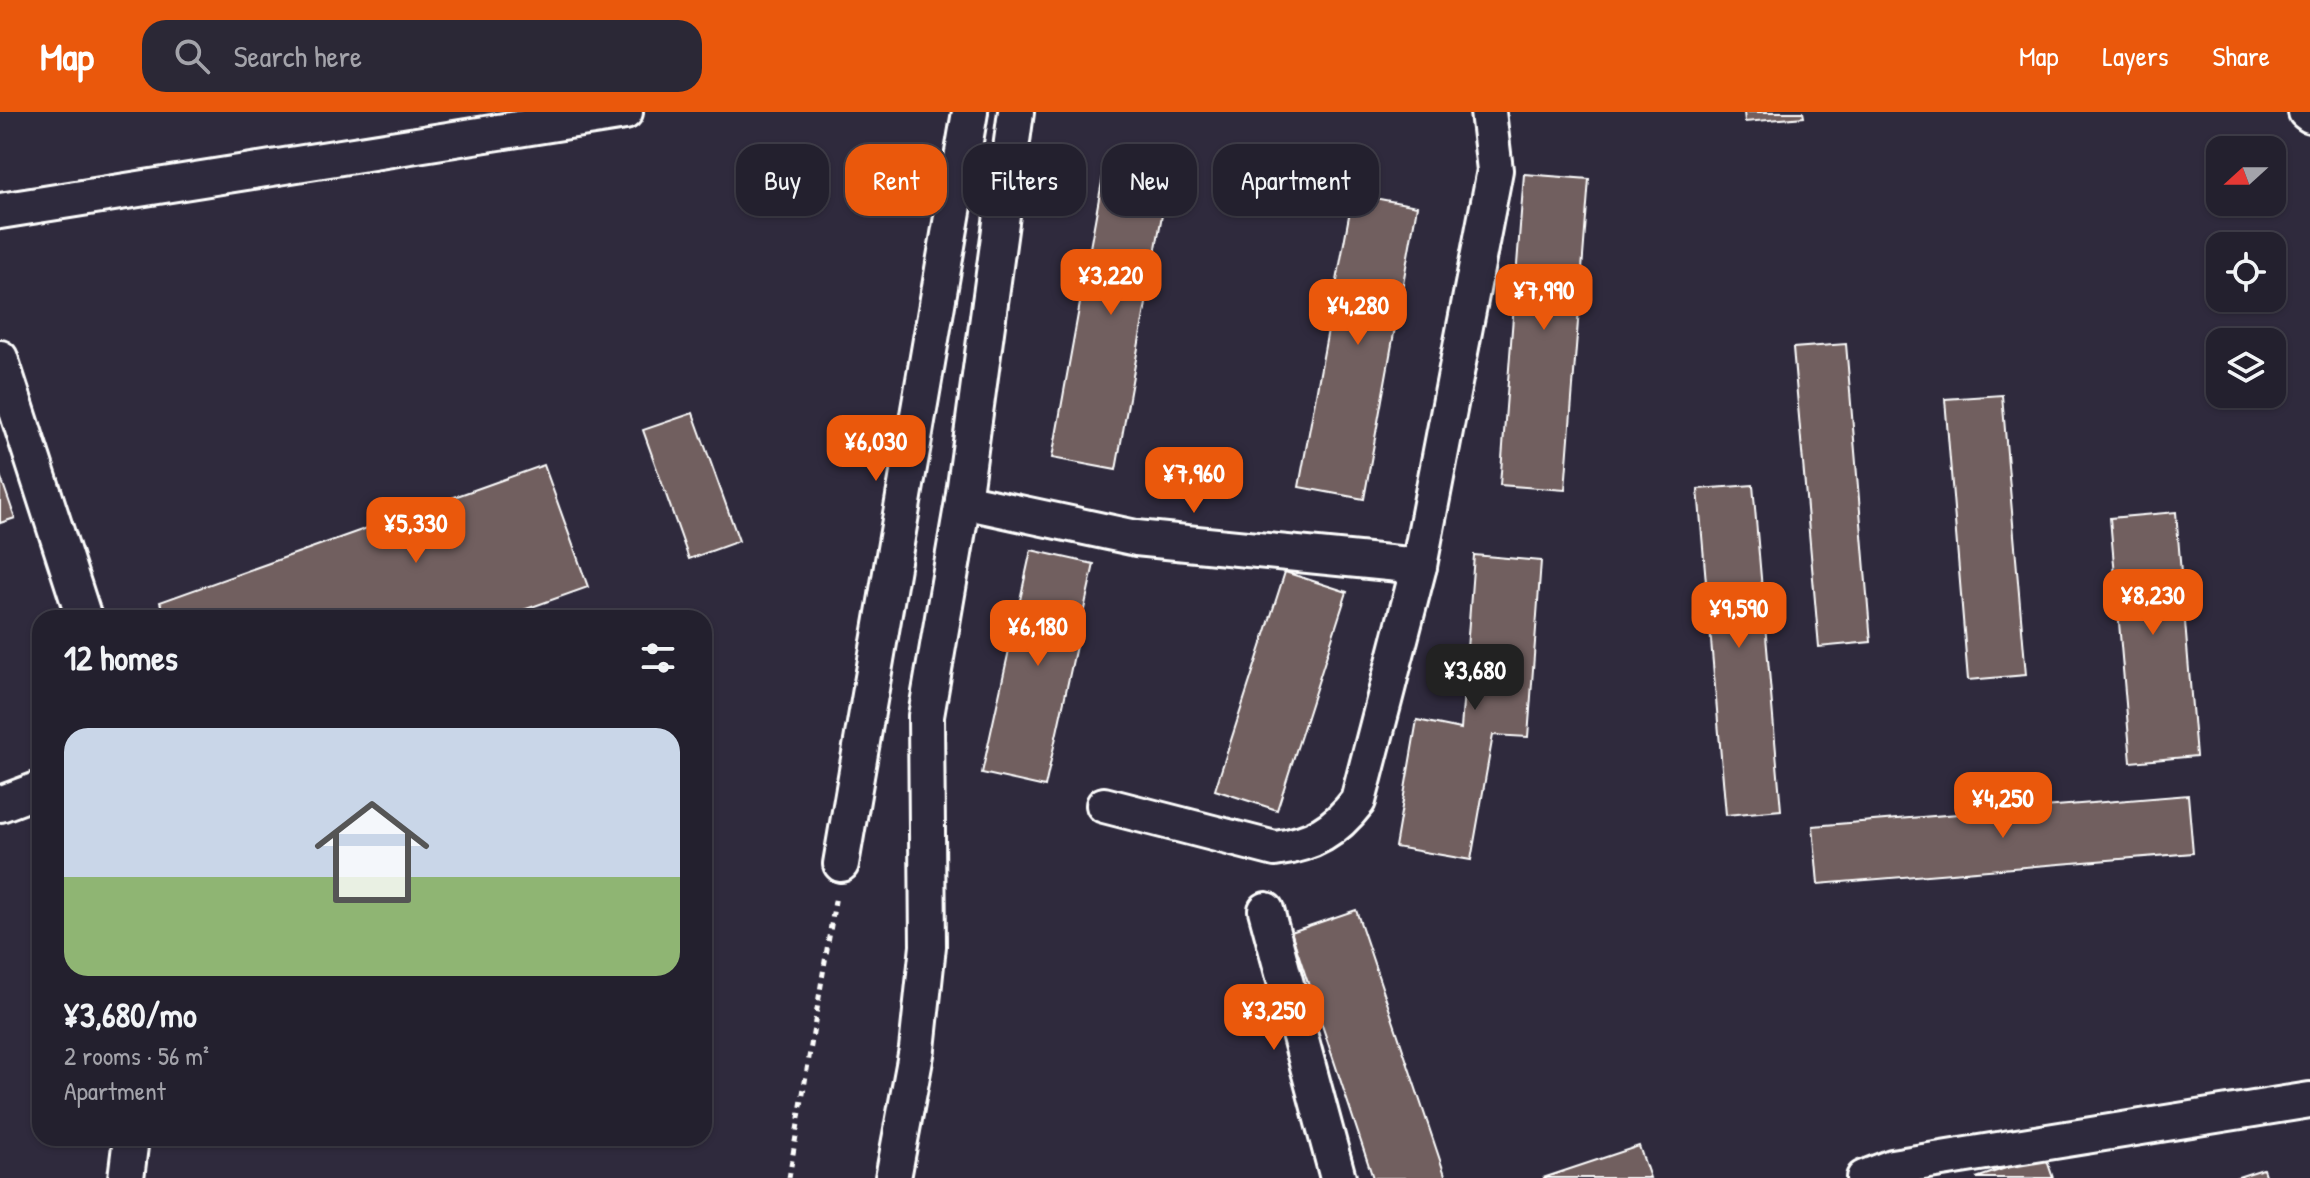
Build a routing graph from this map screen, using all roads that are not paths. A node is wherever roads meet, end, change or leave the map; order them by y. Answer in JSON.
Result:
{"nodes":[{"id":1,"x":625,"y":112,"type":"edge"},
{"id":2,"x":970,"y":112,"type":"edge"},
{"id":3,"x":1016,"y":112,"type":"edge"},
{"id":4,"x":1488,"y":112,"type":"edge"},
{"id":5,"x":0,"y":211,"type":"edge"},
{"id":6,"x":0,"y":358,"type":"edge"},
{"id":7,"x":963,"y":501,"type":"junction"},
{"id":8,"x":1419,"y":566,"type":"junction"},
{"id":9,"x":81,"y":610,"type":"edge"},
{"id":10,"x":32,"y":792,"type":"edge"},
{"id":11,"x":0,"y":804,"type":"edge"},
{"id":12,"x":1104,"y":805,"type":"dead end"},
{"id":13,"x":841,"y":864,"type":"road end"},
{"id":14,"x":1266,"y":910,"type":"dead end"},
{"id":15,"x":2310,"y":1100,"type":"edge"},
{"id":16,"x":130,"y":1146,"type":"edge"},
{"id":17,"x":126,"y":1178,"type":"edge"},
{"id":18,"x":893,"y":1178,"type":"edge"},
{"id":19,"x":1338,"y":1178,"type":"edge"},
{"id":20,"x":1864,"y":1178,"type":"edge"}],
"edges":[{"from":1,"to":5,"type":"street"},
{"from":2,"to":13,"type":"street"},
{"from":3,"to":7,"type":"street"},
{"from":4,"to":8,"type":"street"},
{"from":6,"to":9,"type":"street"},
{"from":7,"to":8,"type":"street"},
{"from":7,"to":18,"type":"street"},
{"from":8,"to":12,"type":"street"},
{"from":10,"to":11,"type":"street"},
{"from":14,"to":19,"type":"street"},
{"from":15,"to":20,"type":"street"},
{"from":16,"to":17,"type":"street"}]}
